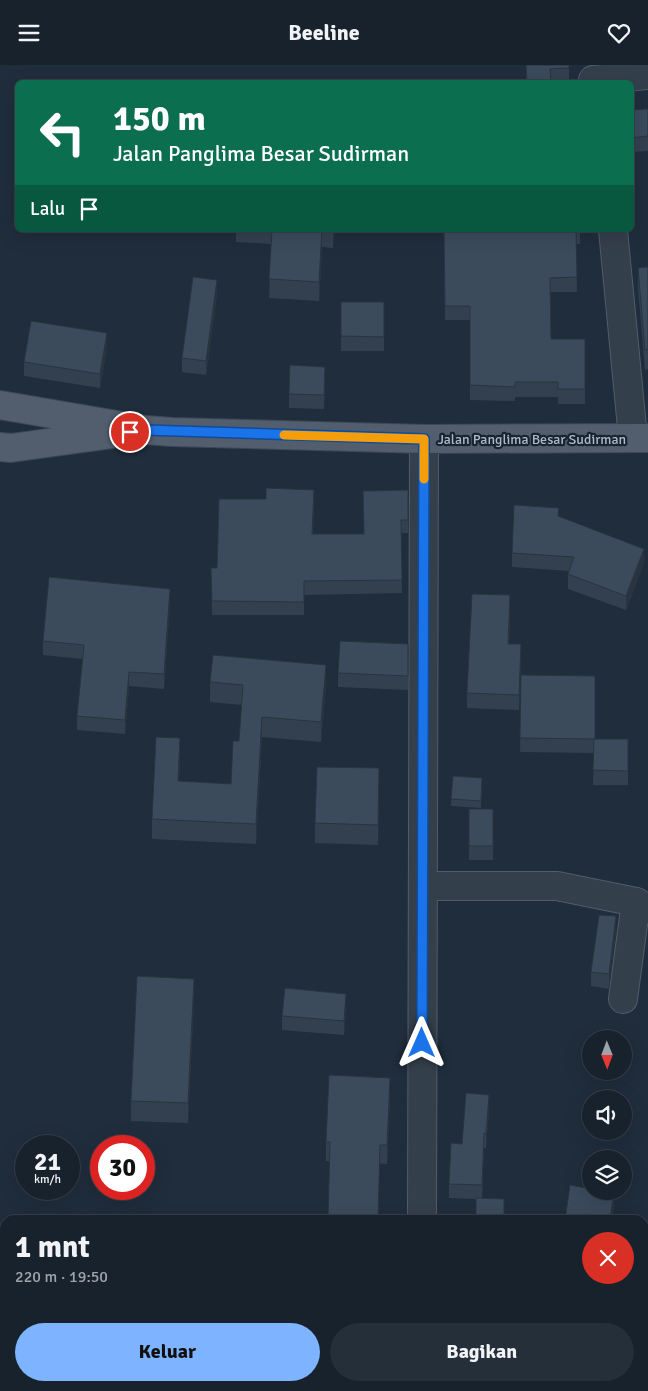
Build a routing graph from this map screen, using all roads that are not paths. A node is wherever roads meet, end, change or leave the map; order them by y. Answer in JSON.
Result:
{"nodes":[{"id":1,"x":648,"y":75,"type":"edge"},
{"id":2,"x":592,"y":76,"type":"edge"},
{"id":3,"x":613,"y":232,"type":"edge"},
{"id":4,"x":0,"y":405,"type":"edge"},
{"id":5,"x":146,"y":430,"type":"junction"},
{"id":6,"x":640,"y":438,"type":"edge"},
{"id":7,"x":424,"y":439,"type":"junction"},
{"id":8,"x":0,"y":447,"type":"edge"},
{"id":9,"x":423,"y":886,"type":"junction"},
{"id":10,"x":642,"y":905,"type":"edge"},
{"id":11,"x":622,"y":999,"type":"dead end"},
{"id":12,"x":422,"y":1215,"type":"edge"}],
"edges":[{"from":1,"to":2,"type":"street"},
{"from":3,"to":6,"type":"street"},
{"from":4,"to":5,"type":"main road","name":"Jalan Panglima Besar Sudirman"},
{"from":5,"to":7,"type":"main road","name":"Jalan Panglima Besar Sudirman"},
{"from":5,"to":8,"type":"main road","name":"Jalan Panglima Besar Sudirman"},
{"from":6,"to":7,"type":"main road","name":"Jalan Panglima Besar Sudirman"},
{"from":7,"to":9,"type":"street"},
{"from":9,"to":10,"type":"street"},
{"from":9,"to":12,"type":"street"},
{"from":10,"to":11,"type":"street"}]}
